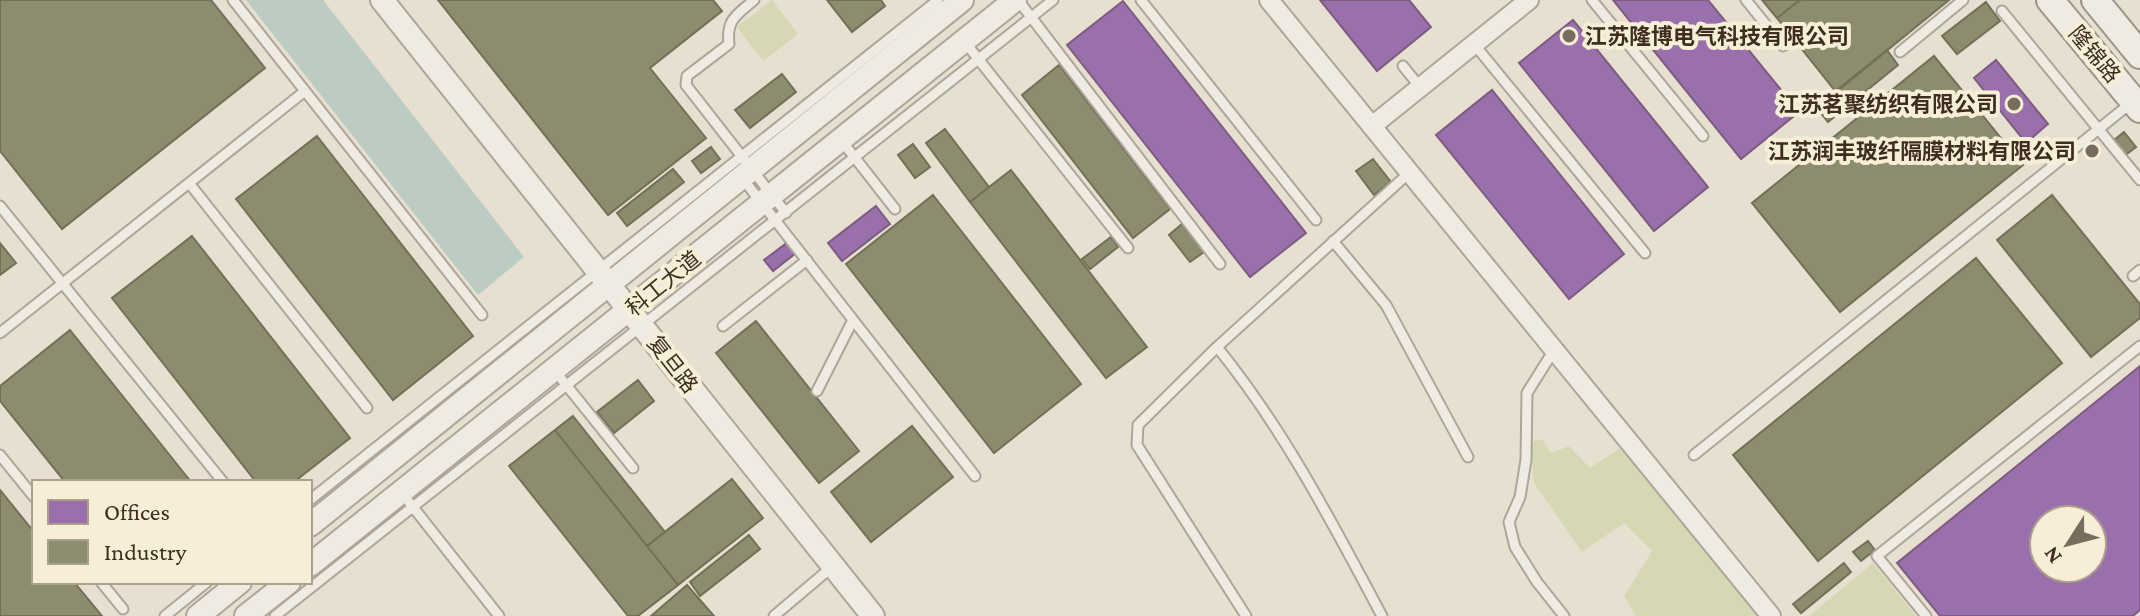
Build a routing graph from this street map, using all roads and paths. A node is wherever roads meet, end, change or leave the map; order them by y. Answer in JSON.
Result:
{"nodes":[{"id":1,"x":233,"y":0,"type":"edge"},
{"id":2,"x":382,"y":0,"type":"edge"},
{"id":3,"x":754,"y":0,"type":"edge"},
{"id":4,"x":938,"y":0,"type":"edge"},
{"id":5,"x":962,"y":0,"type":"edge"},
{"id":6,"x":1016,"y":0,"type":"edge"},
{"id":7,"x":1053,"y":0,"type":"edge"},
{"id":8,"x":1141,"y":0,"type":"edge"},
{"id":9,"x":1269,"y":0,"type":"edge"},
{"id":10,"x":1529,"y":0,"type":"edge"},
{"id":11,"x":1592,"y":0,"type":"edge"},
{"id":12,"x":1746,"y":0,"type":"edge"},
{"id":13,"x":1963,"y":0,"type":"edge"},
{"id":14,"x":2050,"y":0,"type":"edge"},
{"id":15,"x":2095,"y":0,"type":"edge"},
{"id":16,"x":2002,"y":11,"type":"dead end"},
{"id":17,"x":1031,"y":17,"type":"junction"},
{"id":18,"x":964,"y":41,"type":"junction"},
{"id":19,"x":1474,"y":44,"type":"junction"},
{"id":20,"x":1783,"y":46,"type":"dead end"},
{"id":21,"x":1900,"y":52,"type":"dead end"},
{"id":22,"x":2140,"y":55,"type":"edge"},
{"id":23,"x":978,"y":59,"type":"junction"},
{"id":24,"x":1403,"y":66,"type":"dead end"},
{"id":25,"x":1420,"y":87,"type":"junction"},
{"id":26,"x":305,"y":91,"type":"junction"},
{"id":27,"x":2138,"y":102,"type":"edge"},
{"id":28,"x":1372,"y":126,"type":"junction"},
{"id":29,"x":2098,"y":130,"type":"junction"},
{"id":30,"x":1703,"y":136,"type":"dead end"},
{"id":31,"x":841,"y":140,"type":"junction"},
{"id":32,"x":855,"y":158,"type":"junction"},
{"id":33,"x":744,"y":167,"type":"junction"},
{"id":34,"x":1409,"y":173,"type":"junction"},
{"id":35,"x":2140,"y":180,"type":"edge"},
{"id":36,"x":189,"y":183,"type":"junction"},
{"id":37,"x":773,"y":203,"type":"junction"},
{"id":38,"x":0,"y":206,"type":"edge"},
{"id":39,"x":895,"y":209,"type":"dead end"},
{"id":40,"x":1316,"y":220,"type":"dead end"},
{"id":41,"x":776,"y":221,"type":"junction"},
{"id":42,"x":1333,"y":241,"type":"junction"},
{"id":43,"x":1128,"y":248,"type":"dead end"},
{"id":44,"x":1645,"y":253,"type":"dead end"},
{"id":45,"x":807,"y":260,"type":"junction"},
{"id":46,"x":1220,"y":264,"type":"dead end"},
{"id":47,"x":603,"y":276,"type":"junction"},
{"id":48,"x":62,"y":283,"type":"junction"},
{"id":49,"x":482,"y":315,"type":"dead end"},
{"id":50,"x":636,"y":318,"type":"junction"},
{"id":51,"x":853,"y":320,"type":"junction"},
{"id":52,"x":723,"y":326,"type":"dead end"},
{"id":53,"x":0,"y":333,"type":"edge"},
{"id":54,"x":2140,"y":346,"type":"edge"},
{"id":55,"x":1217,"y":347,"type":"junction"},
{"id":56,"x":1554,"y":350,"type":"junction"},
{"id":57,"x":561,"y":378,"type":"junction"},
{"id":58,"x":817,"y":391,"type":"dead end"},
{"id":59,"x":367,"y":408,"type":"dead end"},
{"id":60,"x":0,"y":455,"type":"edge"},
{"id":61,"x":1694,"y":455,"type":"dead end"},
{"id":62,"x":1468,"y":457,"type":"dead end"},
{"id":63,"x":633,"y":468,"type":"dead end"},
{"id":64,"x":975,"y":476,"type":"dead end"},
{"id":65,"x":221,"y":480,"type":"edge"},
{"id":66,"x":32,"y":495,"type":"edge"},
{"id":67,"x":312,"y":498,"type":"edge"},
{"id":68,"x":407,"y":499,"type":"junction"},
{"id":69,"x":312,"y":523,"type":"edge"},
{"id":70,"x":312,"y":564,"type":"edge"},
{"id":71,"x":833,"y":566,"type":"junction"},
{"id":72,"x":312,"y":583,"type":"edge"},
{"id":73,"x":103,"y":584,"type":"edge"},
{"id":74,"x":205,"y":584,"type":"edge"},
{"id":75,"x":238,"y":584,"type":"edge"},
{"id":76,"x":286,"y":584,"type":"edge"},
{"id":77,"x":311,"y":584,"type":"edge"},
{"id":78,"x":123,"y":609,"type":"dead end"},
{"id":79,"x":165,"y":616,"type":"edge"},
{"id":80,"x":198,"y":616,"type":"edge"},
{"id":81,"x":246,"y":616,"type":"edge"},
{"id":82,"x":275,"y":616,"type":"edge"},
{"id":83,"x":499,"y":616,"type":"edge"},
{"id":84,"x":774,"y":616,"type":"edge"},
{"id":85,"x":873,"y":616,"type":"edge"},
{"id":86,"x":1246,"y":616,"type":"edge"},
{"id":87,"x":1382,"y":616,"type":"edge"},
{"id":88,"x":1564,"y":616,"type":"edge"},
{"id":89,"x":1771,"y":616,"type":"edge"},
{"id":90,"x":1926,"y":616,"type":"edge"}],
"edges":[{"from":1,"to":26,"type":"lane"},
{"from":2,"to":47,"type":"street","name":"复旦路"},
{"from":3,"to":33,"type":"lane"},
{"from":4,"to":33,"type":"lane"},
{"from":5,"to":33,"type":"street","name":"科工大道"},
{"from":6,"to":17,"type":"lane"},
{"from":6,"to":18,"type":"street","name":"科工大道"},
{"from":7,"to":17,"type":"lane"},
{"from":8,"to":40,"type":"lane"},
{"from":9,"to":28,"type":"street"},
{"from":10,"to":19,"type":"street"},
{"from":11,"to":30,"type":"lane"},
{"from":12,"to":20,"type":"lane"},
{"from":13,"to":21,"type":"lane"},
{"from":14,"to":27,"type":"main road","name":"隆锦路"},
{"from":15,"to":22,"type":"main road","name":"隆锦路"},
{"from":16,"to":29,"type":"lane"},
{"from":17,"to":23,"type":"lane"},
{"from":17,"to":46,"type":"lane"},
{"from":18,"to":23,"type":"lane"},
{"from":18,"to":31,"type":"street","name":"科工大道"},
{"from":19,"to":25,"type":"street"},
{"from":19,"to":44,"type":"lane"},
{"from":23,"to":32,"type":"lane"},
{"from":23,"to":43,"type":"lane"},
{"from":24,"to":25,"type":"lane"},
{"from":25,"to":28,"type":"street"},
{"from":26,"to":36,"type":"lane"},
{"from":26,"to":49,"type":"lane"},
{"from":27,"to":29,"type":"lane"},
{"from":28,"to":34,"type":"street"},
{"from":29,"to":35,"type":"lane"},
{"from":29,"to":61,"type":"lane"},
{"from":31,"to":32,"type":"lane"},
{"from":31,"to":37,"type":"street","name":"科工大道"},
{"from":32,"to":37,"type":"lane"},
{"from":32,"to":39,"type":"lane"},
{"from":33,"to":37,"type":"lane"},
{"from":33,"to":47,"type":"street","name":"科工大道"},
{"from":34,"to":42,"type":"lane"},
{"from":34,"to":56,"type":"street"},
{"from":36,"to":48,"type":"lane"},
{"from":36,"to":59,"type":"lane"},
{"from":37,"to":41,"type":"lane"},
{"from":37,"to":41,"type":"lane"},
{"from":37,"to":50,"type":"street","name":"科工大道"},
{"from":38,"to":48,"type":"lane"},
{"from":41,"to":45,"type":"lane"},
{"from":41,"to":50,"type":"lane"},
{"from":42,"to":55,"type":"lane"},
{"from":42,"to":62,"type":"lane"},
{"from":45,"to":51,"type":"lane"},
{"from":45,"to":52,"type":"lane"},
{"from":47,"to":50,"type":"street","name":"复旦路"},
{"from":47,"to":67,"type":"lane"},
{"from":47,"to":69,"type":"street","name":"科工大道"},
{"from":48,"to":53,"type":"lane"},
{"from":48,"to":65,"type":"lane"},
{"from":50,"to":57,"type":"street","name":"科工大道"},
{"from":50,"to":71,"type":"street","name":"复旦路"},
{"from":51,"to":58,"type":"lane"},
{"from":51,"to":64,"type":"lane"},
{"from":54,"to":90,"type":"lane"},
{"from":55,"to":86,"type":"lane"},
{"from":55,"to":87,"type":"lane"},
{"from":56,"to":88,"type":"lane"},
{"from":56,"to":89,"type":"street"},
{"from":57,"to":63,"type":"lane"},
{"from":57,"to":68,"type":"street","name":"科工大道"},
{"from":60,"to":66,"type":"lane"},
{"from":68,"to":70,"type":"street","name":"科工大道"},
{"from":68,"to":72,"type":"lane"},
{"from":68,"to":83,"type":"lane"},
{"from":71,"to":84,"type":"lane"},
{"from":71,"to":85,"type":"street","name":"复旦路"},
{"from":73,"to":78,"type":"lane"},
{"from":74,"to":79,"type":"lane"},
{"from":75,"to":80,"type":"street"},
{"from":76,"to":81,"type":"street"},
{"from":77,"to":82,"type":"lane"}]}
